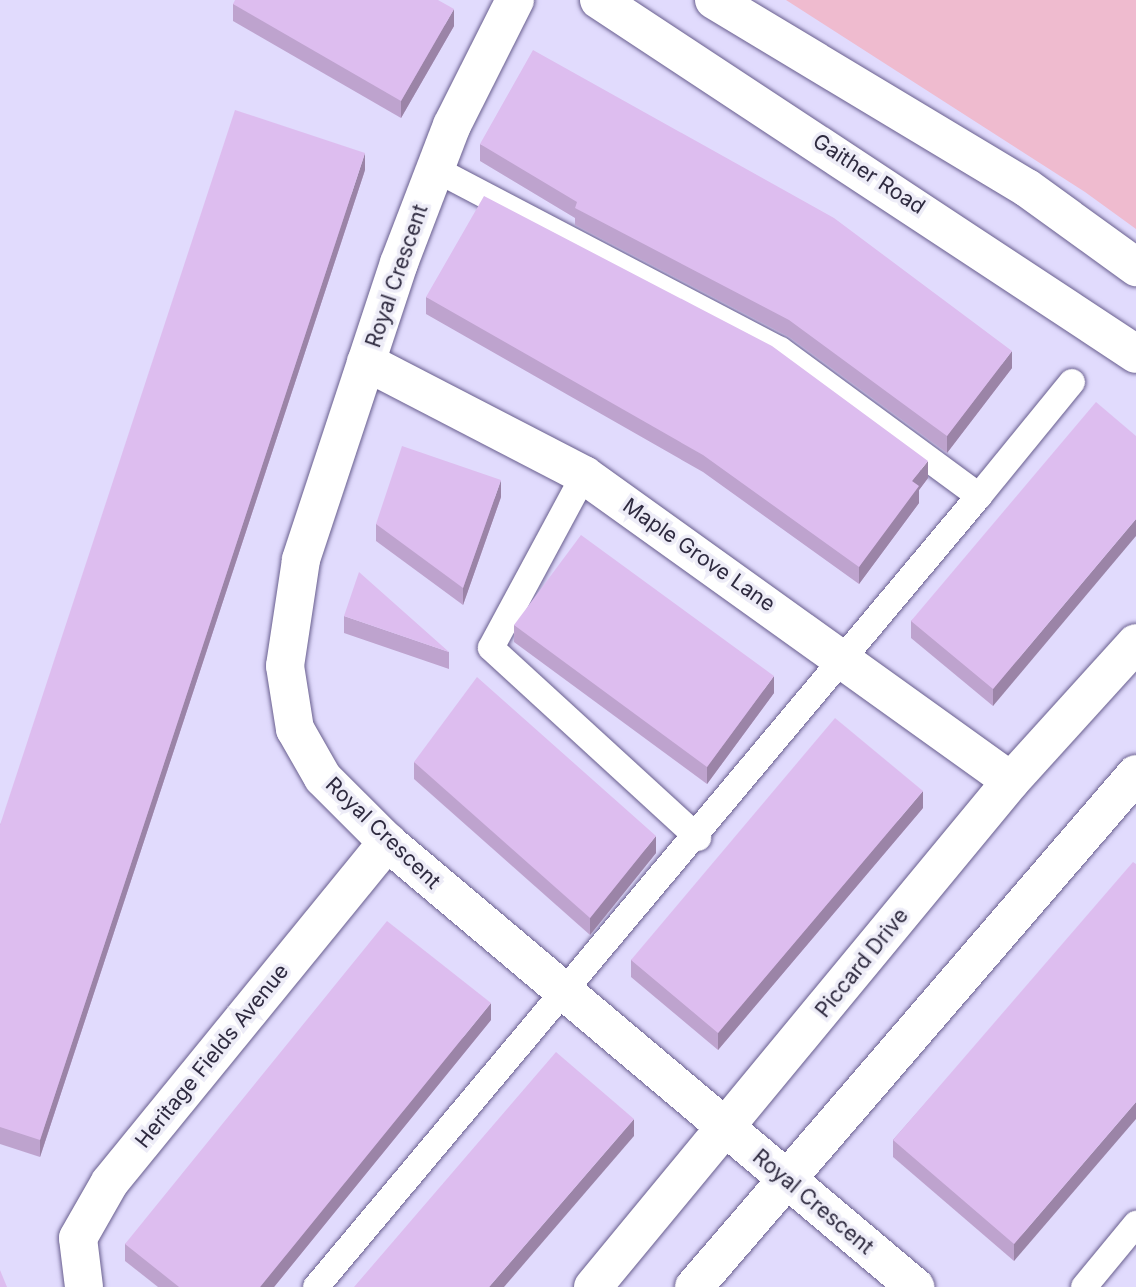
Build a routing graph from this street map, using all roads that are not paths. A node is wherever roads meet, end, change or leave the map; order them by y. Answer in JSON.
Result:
{"nodes":[{"id":1,"x":515,"y":0,"type":"edge"},
{"id":2,"x":599,"y":0,"type":"edge"},
{"id":3,"x":714,"y":0,"type":"edge"},
{"id":4,"x":435,"y":169,"type":"junction"},
{"id":5,"x":1136,"y":267,"type":"edge"},
{"id":6,"x":1136,"y":355,"type":"edge"},
{"id":7,"x":366,"y":362,"type":"junction"},
{"id":8,"x":1072,"y":382,"type":"dead end"},
{"id":9,"x":584,"y":475,"type":"junction"},
{"id":10,"x":979,"y":496,"type":"junction"},
{"id":11,"x":1136,"y":643,"type":"edge"},
{"id":12,"x":847,"y":660,"type":"junction"},
{"id":13,"x":1136,"y":774,"type":"edge"},
{"id":14,"x":1011,"y":781,"type":"junction"},
{"id":15,"x":698,"y":838,"type":"junction"},
{"id":16,"x":387,"y":842,"type":"junction"},
{"id":17,"x":565,"y":995,"type":"junction"},
{"id":18,"x":725,"y":1129,"type":"junction"},
{"id":19,"x":785,"y":1179,"type":"junction"},
{"id":20,"x":1136,"y":1224,"type":"edge"},
{"id":21,"x":84,"y":1287,"type":"edge"},
{"id":22,"x":316,"y":1287,"type":"edge"},
{"id":23,"x":593,"y":1287,"type":"edge"},
{"id":24,"x":694,"y":1287,"type":"edge"},
{"id":25,"x":915,"y":1287,"type":"edge"},
{"id":26,"x":1084,"y":1287,"type":"edge"}],
"edges":[{"from":1,"to":4,"type":"street","name":"Royal Crescent"},
{"from":2,"to":6,"type":"street","name":"Gaither Road"},
{"from":3,"to":5,"type":"street"},
{"from":4,"to":7,"type":"street","name":"Royal Crescent"},
{"from":4,"to":10,"type":"lane"},
{"from":7,"to":9,"type":"street","name":"Maple Grove Lane"},
{"from":7,"to":16,"type":"street","name":"Royal Crescent"},
{"from":8,"to":10,"type":"lane"},
{"from":9,"to":12,"type":"street","name":"Maple Grove Lane"},
{"from":9,"to":15,"type":"lane"},
{"from":10,"to":12,"type":"lane"},
{"from":11,"to":14,"type":"street","name":"Piccard Drive"},
{"from":12,"to":14,"type":"street","name":"Maple Grove Lane"},
{"from":12,"to":15,"type":"lane"},
{"from":13,"to":19,"type":"street"},
{"from":14,"to":18,"type":"street","name":"Piccard Drive"},
{"from":15,"to":17,"type":"lane"},
{"from":16,"to":17,"type":"street","name":"Royal Crescent"},
{"from":16,"to":21,"type":"street","name":"Heritage Fields Avenue"},
{"from":17,"to":18,"type":"street","name":"Royal Crescent"},
{"from":17,"to":22,"type":"lane"},
{"from":18,"to":19,"type":"street","name":"Royal Crescent"},
{"from":18,"to":23,"type":"street","name":"Piccard Drive"},
{"from":19,"to":24,"type":"street"},
{"from":19,"to":25,"type":"street","name":"Royal Crescent"},
{"from":20,"to":26,"type":"lane"}]}
